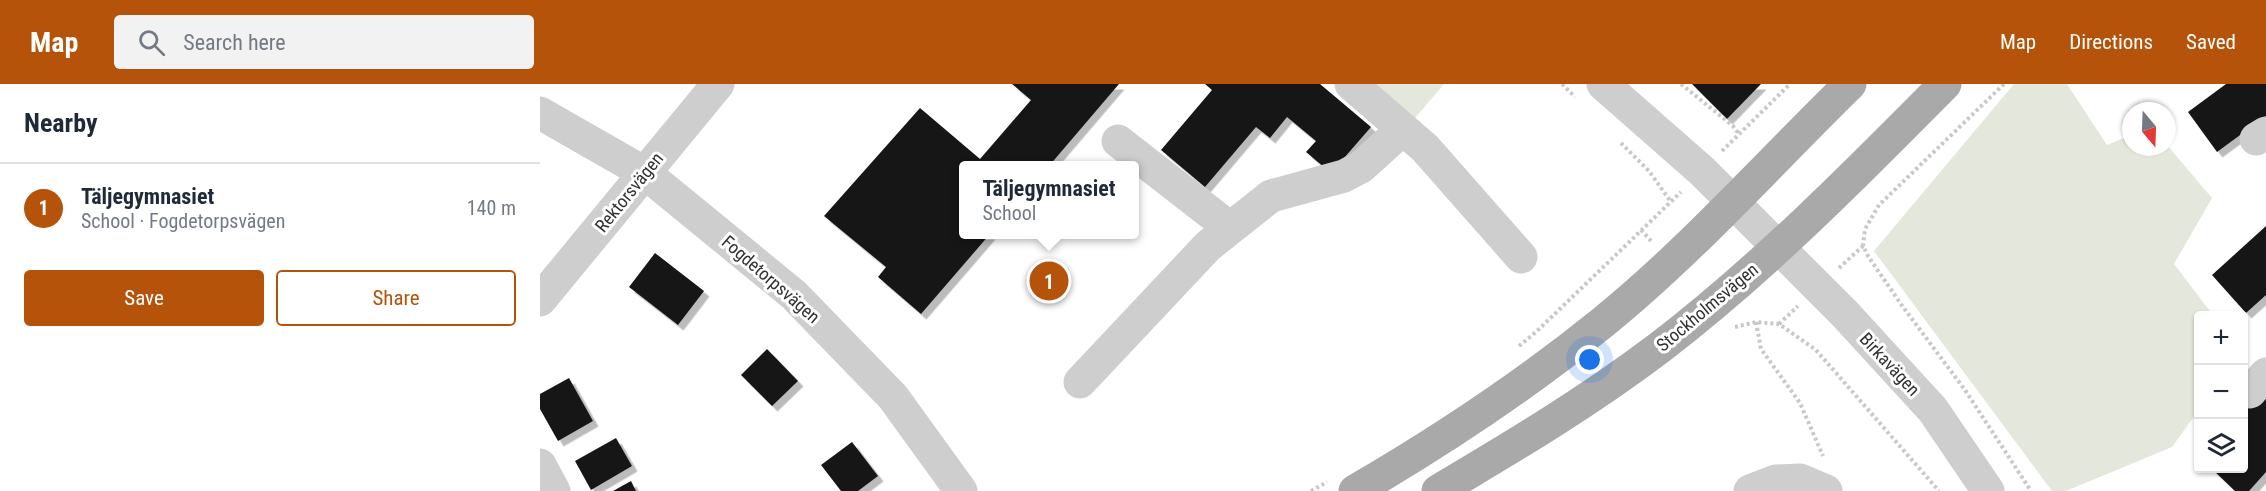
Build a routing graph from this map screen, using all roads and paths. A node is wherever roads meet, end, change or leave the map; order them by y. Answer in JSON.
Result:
{"nodes":[{"id":1,"x":718,"y":84,"type":"edge"},
{"id":2,"x":1351,"y":84,"type":"edge"},
{"id":3,"x":1562,"y":84,"type":"edge"},
{"id":4,"x":1681,"y":84,"type":"edge"},
{"id":5,"x":1790,"y":84,"type":"edge"},
{"id":6,"x":1850,"y":84,"type":"edge"},
{"id":7,"x":1945,"y":84,"type":"edge"},
{"id":8,"x":2004,"y":84,"type":"edge"},
{"id":9,"x":1590,"y":92,"type":"edge"},
{"id":10,"x":540,"y":113,"type":"edge"},
{"id":11,"x":1403,"y":129,"type":"junction"},
{"id":12,"x":1740,"y":134,"type":"junction"},
{"id":13,"x":1617,"y":139,"type":"dead end"},
{"id":14,"x":1118,"y":141,"type":"dead end"},
{"id":15,"x":1702,"y":171,"type":"junction"},
{"id":16,"x":645,"y":173,"type":"junction"},
{"id":17,"x":1671,"y":202,"type":"junction"},
{"id":18,"x":1732,"y":202,"type":"junction"},
{"id":19,"x":1230,"y":228,"type":"junction"},
{"id":20,"x":1778,"y":248,"type":"junction"},
{"id":21,"x":1521,"y":257,"type":"dead end"},
{"id":22,"x":540,"y":300,"type":"edge"},
{"id":23,"x":1756,"y":322,"type":"dead end"},
{"id":24,"x":1779,"y":324,"type":"dead end"},
{"id":25,"x":1517,"y":347,"type":"dead end"},
{"id":26,"x":1080,"y":382,"type":"dead end"},
{"id":27,"x":540,"y":465,"type":"edge"},
{"id":28,"x":1827,"y":478,"type":"edge"},
{"id":29,"x":1345,"y":484,"type":"edge"},
{"id":30,"x":554,"y":491,"type":"edge"},
{"id":31,"x":961,"y":491,"type":"edge"},
{"id":32,"x":1311,"y":491,"type":"edge"},
{"id":33,"x":1438,"y":491,"type":"edge"},
{"id":34,"x":1749,"y":491,"type":"edge"},
{"id":35,"x":1939,"y":491,"type":"edge"},
{"id":36,"x":1989,"y":491,"type":"edge"},
{"id":37,"x":2031,"y":491,"type":"edge"}],
"edges":[{"from":1,"to":16,"type":"street","name":"Rektorsvägen"},
{"from":2,"to":11,"type":"street"},
{"from":3,"to":9,"type":"path"},
{"from":4,"to":12,"type":"path"},
{"from":5,"to":12,"type":"path"},
{"from":6,"to":18,"type":"main road"},
{"from":7,"to":20,"type":"main road","name":"Stockholmsvägen"},
{"from":8,"to":37,"type":"path"},
{"from":9,"to":15,"type":"street","name":"Birkavägen"},
{"from":10,"to":16,"type":"street","name":"Fogdetorpsvägen"},
{"from":11,"to":19,"type":"street"},
{"from":11,"to":21,"type":"street"},
{"from":12,"to":15,"type":"path"},
{"from":13,"to":17,"type":"path"},
{"from":14,"to":19,"type":"street"},
{"from":15,"to":17,"type":"path"},
{"from":15,"to":18,"type":"street","name":"Birkavägen"},
{"from":16,"to":22,"type":"street","name":"Rektorsvägen"},
{"from":16,"to":31,"type":"street","name":"Fogdetorpsvägen"},
{"from":17,"to":25,"type":"path"},
{"from":18,"to":20,"type":"street","name":"Birkavägen"},
{"from":18,"to":29,"type":"main road"},
{"from":19,"to":26,"type":"street"},
{"from":20,"to":33,"type":"main road","name":"Stockholmsvägen"},
{"from":20,"to":36,"type":"street","name":"Birkavägen"},
{"from":23,"to":28,"type":"path"},
{"from":24,"to":35,"type":"path"},
{"from":27,"to":30,"type":"street"},
{"from":28,"to":34,"type":"street"},
{"from":29,"to":32,"type":"path"}]}
